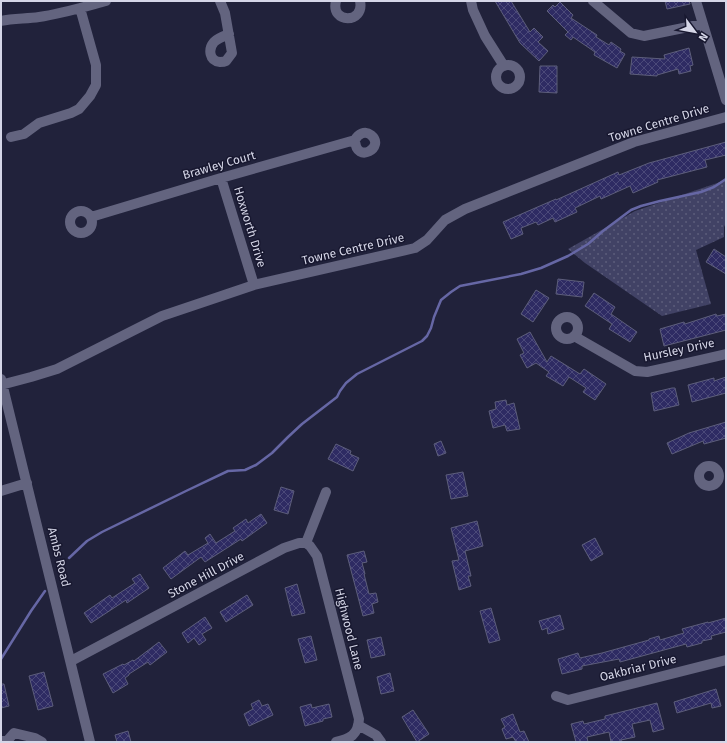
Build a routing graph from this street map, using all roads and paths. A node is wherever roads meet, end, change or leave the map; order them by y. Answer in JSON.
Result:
{"nodes":[{"id":1,"x":106,"y":1,"type":"edge"},
{"id":2,"x":220,"y":1,"type":"edge"},
{"id":3,"x":336,"y":1,"type":"edge"},
{"id":4,"x":360,"y":1,"type":"edge"},
{"id":5,"x":471,"y":1,"type":"edge"},
{"id":6,"x":593,"y":1,"type":"edge"},
{"id":7,"x":696,"y":1,"type":"edge"},
{"id":8,"x":80,"y":8,"type":"junction"},
{"id":9,"x":1,"y":21,"type":"edge"},
{"id":10,"x":703,"y":24,"type":"junction"},
{"id":11,"x":229,"y":34,"type":"dead end"},
{"id":12,"x":504,"y":66,"type":"dead end"},
{"id":13,"x":726,"y":100,"type":"edge"},
{"id":14,"x":726,"y":117,"type":"edge"},
{"id":15,"x":11,"y":137,"type":"dead end"},
{"id":16,"x":355,"y":140,"type":"dead end"},
{"id":17,"x":221,"y":178,"type":"junction"},
{"id":18,"x":91,"y":217,"type":"dead end"},
{"id":19,"x":254,"y":285,"type":"junction"},
{"id":20,"x":574,"y":336,"type":"dead end"},
{"id":21,"x":726,"y":354,"type":"edge"},
{"id":22,"x":1,"y":383,"type":"edge"},
{"id":23,"x":27,"y":483,"type":"junction"},
{"id":24,"x":1,"y":491,"type":"edge"},
{"id":25,"x":326,"y":492,"type":"dead end"},
{"id":26,"x":306,"y":543,"type":"junction"},
{"id":27,"x":726,"y":660,"type":"edge"},
{"id":28,"x":71,"y":661,"type":"junction"},
{"id":29,"x":556,"y":696,"type":"dead end"},
{"id":30,"x":356,"y":734,"type":"edge"},
{"id":31,"x":1,"y":741,"type":"edge"},
{"id":32,"x":42,"y":742,"type":"edge"},
{"id":33,"x":90,"y":742,"type":"edge"},
{"id":34,"x":336,"y":742,"type":"edge"},
{"id":35,"x":381,"y":742,"type":"edge"}],
"edges":[{"from":1,"to":8,"type":"street"},
{"from":2,"to":11,"type":"street"},
{"from":3,"to":4,"type":"street"},
{"from":5,"to":12,"type":"street"},
{"from":6,"to":10,"type":"street"},
{"from":7,"to":10,"type":"street"},
{"from":8,"to":9,"type":"street"},
{"from":8,"to":15,"type":"street"},
{"from":10,"to":13,"type":"street"},
{"from":14,"to":19,"type":"street","name":"Towne Centre Drive"},
{"from":16,"to":17,"type":"street","name":"Brawley Court"},
{"from":17,"to":18,"type":"street","name":"Brawley Court"},
{"from":17,"to":19,"type":"street","name":"Hoxworth Drive"},
{"from":19,"to":22,"type":"street","name":"Towne Centre Drive"},
{"from":20,"to":21,"type":"street","name":"Hursley Drive"},
{"from":22,"to":23,"type":"street","name":"Ambs Road"},
{"from":23,"to":24,"type":"street"},
{"from":23,"to":28,"type":"street","name":"Ambs Road"},
{"from":25,"to":26,"type":"street"},
{"from":26,"to":28,"type":"street","name":"Stone Hill Drive"},
{"from":26,"to":30,"type":"street","name":"Highwood Lane"},
{"from":27,"to":29,"type":"street","name":"Oakbriar Drive"},
{"from":28,"to":33,"type":"street","name":"Ambs Road"},
{"from":30,"to":34,"type":"street"},
{"from":30,"to":35,"type":"street"},
{"from":31,"to":32,"type":"street"}]}
